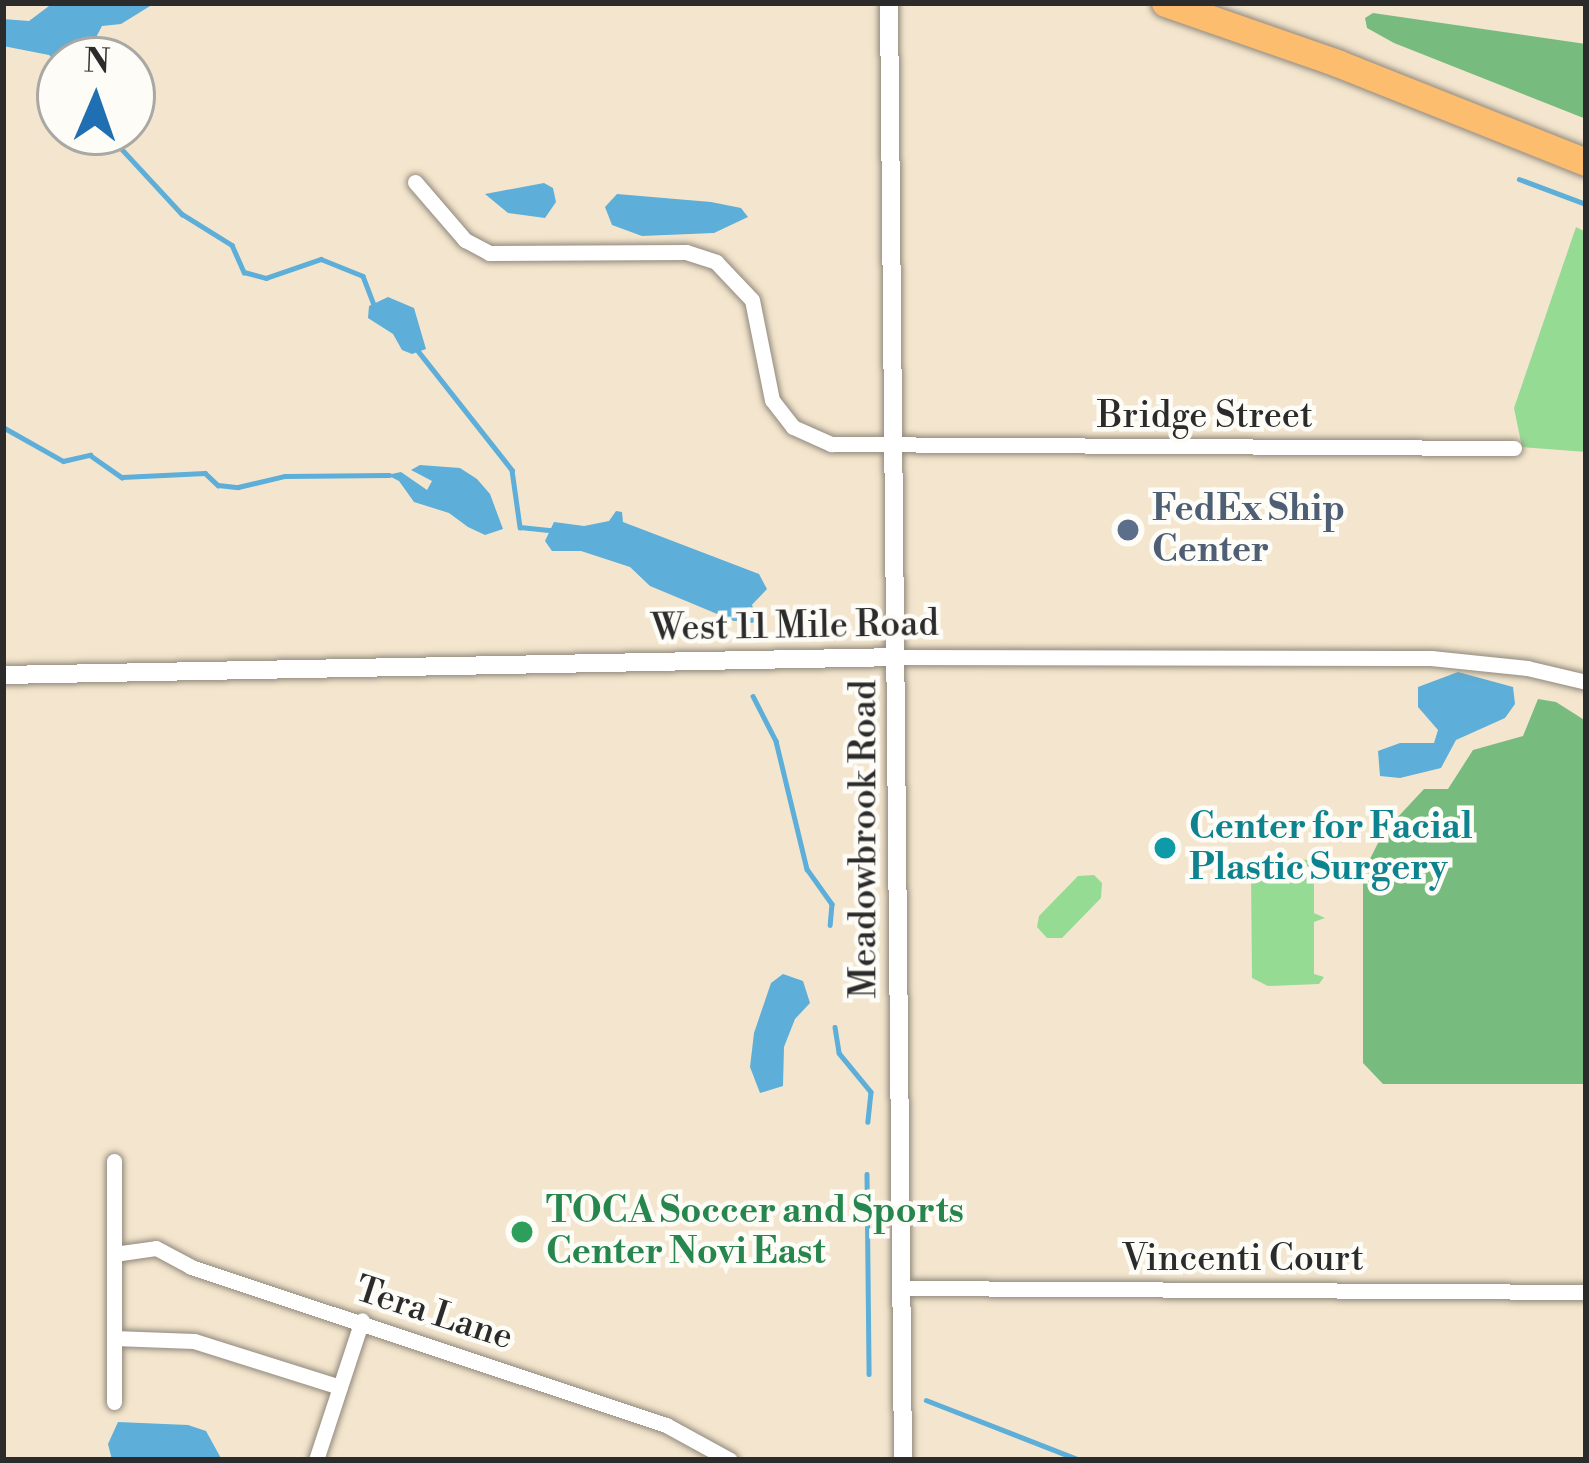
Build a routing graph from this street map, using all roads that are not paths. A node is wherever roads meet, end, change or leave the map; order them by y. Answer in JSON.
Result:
{"nodes":[{"id":1,"x":890,"y":3,"type":"edge"},
{"id":2,"x":1166,"y":3,"type":"edge"},
{"id":3,"x":1586,"y":162,"type":"edge"},
{"id":4,"x":415,"y":182,"type":"dead end"},
{"id":5,"x":897,"y":446,"type":"junction"},
{"id":6,"x":1514,"y":448,"type":"dead end"},
{"id":7,"x":898,"y":657,"type":"junction"},
{"id":8,"x":3,"y":676,"type":"edge"},
{"id":9,"x":1586,"y":682,"type":"edge"},
{"id":10,"x":114,"y":1161,"type":"dead end"},
{"id":11,"x":114,"y":1254,"type":"junction"},
{"id":12,"x":901,"y":1288,"type":"junction"},
{"id":13,"x":1586,"y":1292,"type":"edge"},
{"id":14,"x":362,"y":1320,"type":"junction"},
{"id":15,"x":114,"y":1338,"type":"junction"},
{"id":16,"x":340,"y":1387,"type":"junction"},
{"id":17,"x":114,"y":1402,"type":"dead end"},
{"id":18,"x":316,"y":1460,"type":"edge"},
{"id":19,"x":730,"y":1460,"type":"edge"},
{"id":20,"x":903,"y":1460,"type":"edge"}],
"edges":[{"from":1,"to":5,"type":"street","name":"Meadowbrook Road"},
{"from":2,"to":3,"type":"highway"},
{"from":4,"to":5,"type":"street","name":"Bridge Street"},
{"from":5,"to":6,"type":"street","name":"Bridge Street"},
{"from":5,"to":7,"type":"street","name":"Meadowbrook Road"},
{"from":7,"to":8,"type":"street","name":"West 11 Mile Road"},
{"from":7,"to":9,"type":"street","name":"West 11 Mile Road"},
{"from":7,"to":12,"type":"street","name":"Meadowbrook Road"},
{"from":10,"to":11,"type":"street"},
{"from":11,"to":14,"type":"street","name":"Tera Lane"},
{"from":11,"to":15,"type":"street"},
{"from":12,"to":13,"type":"street","name":"Vincenti Court"},
{"from":12,"to":20,"type":"street","name":"Meadowbrook Road"},
{"from":14,"to":16,"type":"street"},
{"from":14,"to":19,"type":"street","name":"Tera Lane"},
{"from":15,"to":16,"type":"street"},
{"from":15,"to":17,"type":"street"},
{"from":16,"to":18,"type":"street"}]}
